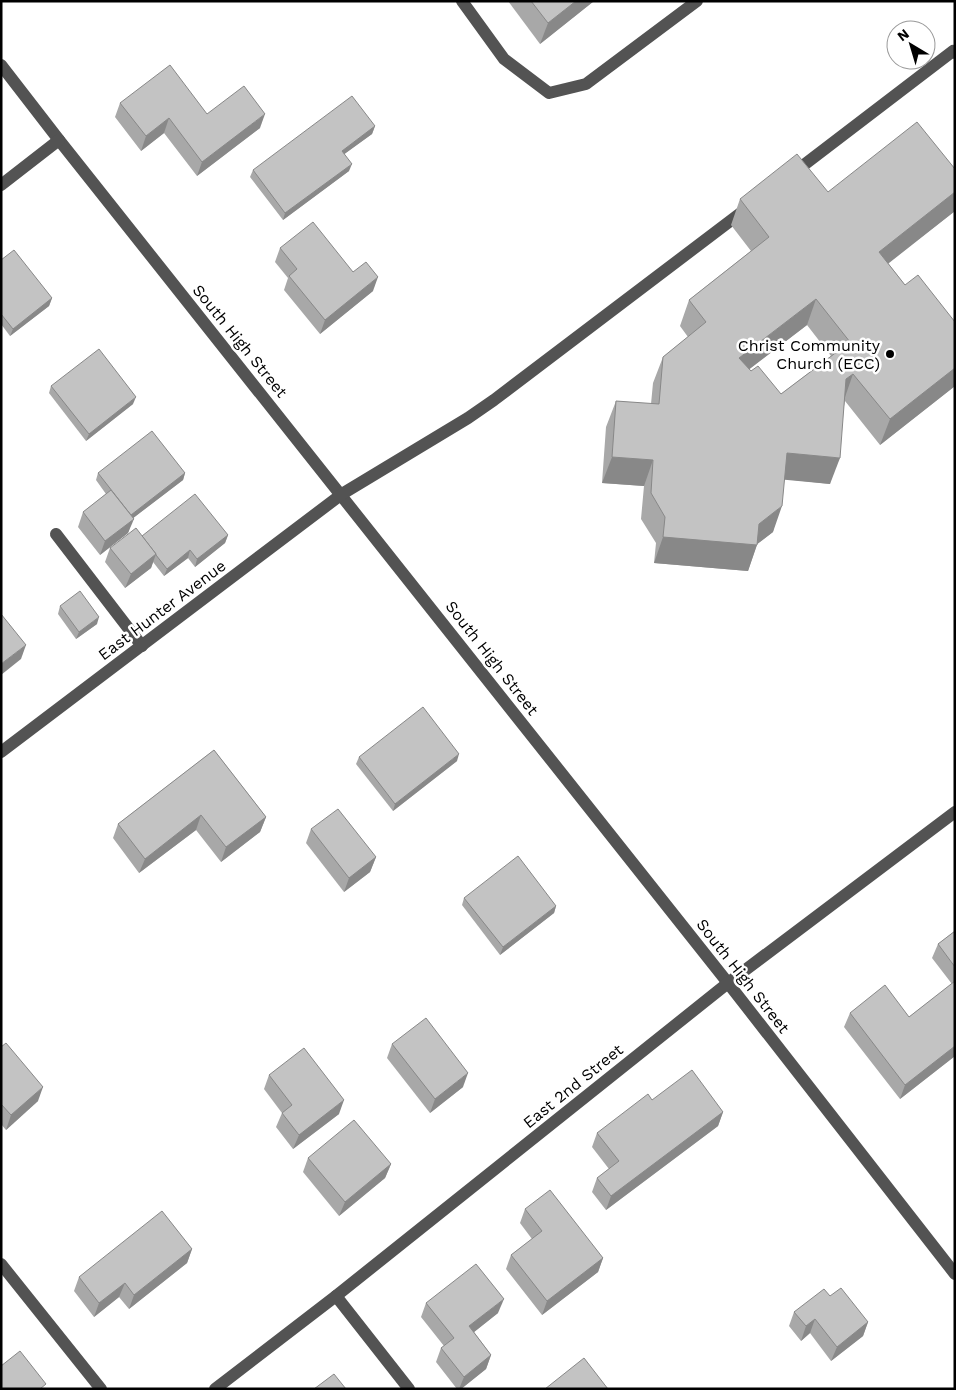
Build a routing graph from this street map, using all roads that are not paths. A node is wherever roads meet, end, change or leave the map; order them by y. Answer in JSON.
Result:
{"nodes":[{"id":1,"x":462,"y":1,"type":"edge"},
{"id":2,"x":697,"y":1,"type":"edge"},
{"id":3,"x":955,"y":53,"type":"edge"},
{"id":4,"x":1,"y":65,"type":"edge"},
{"id":5,"x":59,"y":140,"type":"junction"},
{"id":6,"x":779,"y":183,"type":"edge"},
{"id":7,"x":1,"y":185,"type":"edge"},
{"id":8,"x":755,"y":202,"type":"edge"},
{"id":9,"x":342,"y":494,"type":"junction"},
{"id":10,"x":56,"y":534,"type":"dead end"},
{"id":11,"x":142,"y":646,"type":"junction"},
{"id":12,"x":1,"y":752,"type":"edge"},
{"id":13,"x":955,"y":812,"type":"edge"},
{"id":14,"x":728,"y":983,"type":"junction"},
{"id":15,"x":1,"y":1264,"type":"edge"},
{"id":16,"x":955,"y":1274,"type":"edge"},
{"id":17,"x":336,"y":1296,"type":"junction"},
{"id":18,"x":101,"y":1389,"type":"edge"},
{"id":19,"x":215,"y":1389,"type":"edge"},
{"id":20,"x":409,"y":1389,"type":"edge"}],
"edges":[{"from":1,"to":2,"type":"street"},
{"from":3,"to":6,"type":"street"},
{"from":4,"to":5,"type":"street","name":"South High Street"},
{"from":5,"to":7,"type":"street"},
{"from":5,"to":9,"type":"street","name":"South High Street"},
{"from":8,"to":9,"type":"street","name":"East Hunter Avenue"},
{"from":9,"to":11,"type":"street","name":"East Hunter Avenue"},
{"from":9,"to":14,"type":"street","name":"South High Street"},
{"from":10,"to":11,"type":"street"},
{"from":11,"to":12,"type":"street","name":"East Hunter Avenue"},
{"from":13,"to":14,"type":"street","name":"East 2nd Street"},
{"from":14,"to":16,"type":"street","name":"South High Street"},
{"from":14,"to":17,"type":"street","name":"East 2nd Street"},
{"from":15,"to":18,"type":"street"},
{"from":17,"to":19,"type":"street","name":"East 2nd Street"},
{"from":17,"to":20,"type":"street"}]}
